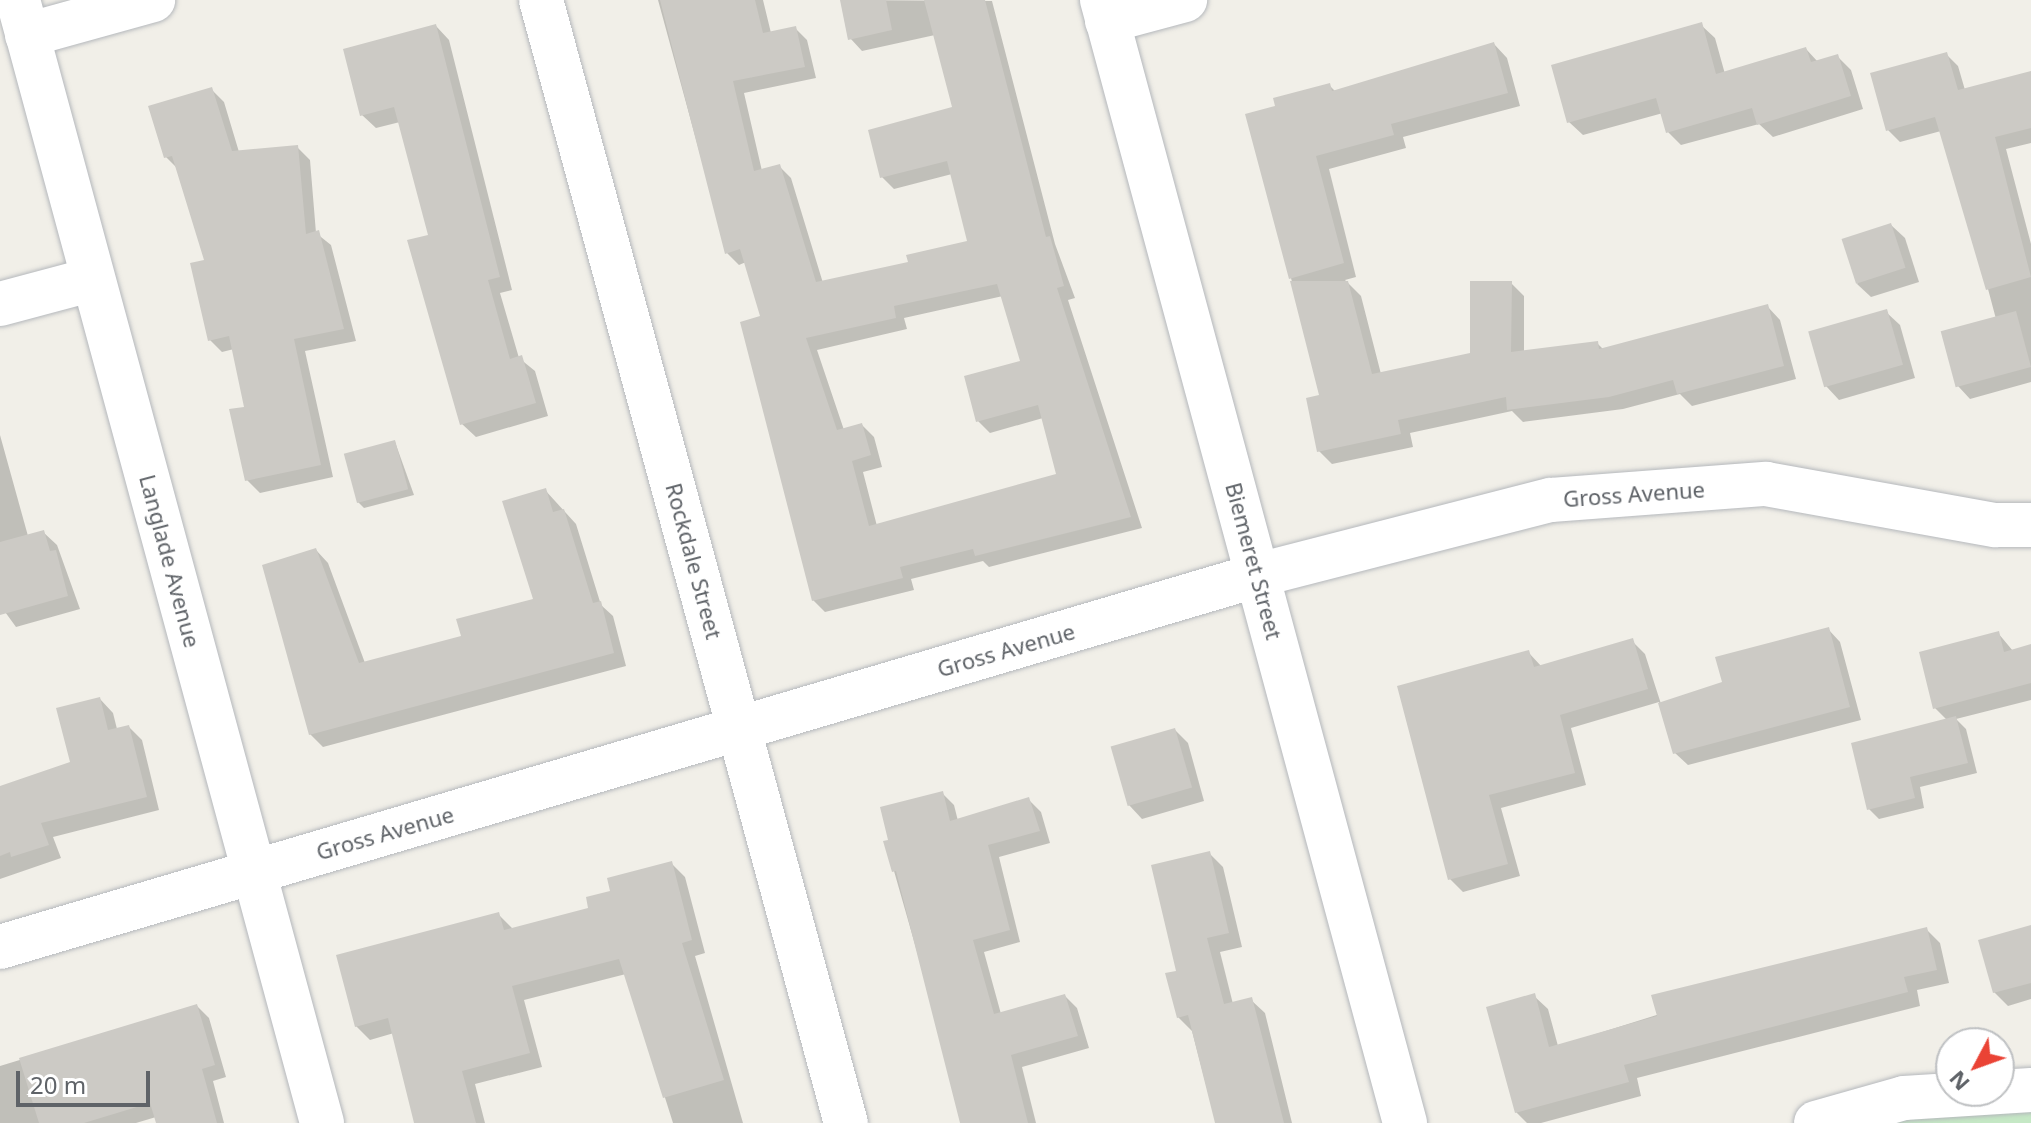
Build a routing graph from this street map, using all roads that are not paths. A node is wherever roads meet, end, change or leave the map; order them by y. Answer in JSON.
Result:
{"nodes":[{"id":1,"x":153,"y":0,"type":"edge"},
{"id":2,"x":541,"y":0,"type":"edge"},
{"id":3,"x":1185,"y":0,"type":"edge"},
{"id":4,"x":1104,"y":11,"type":"edge"},
{"id":5,"x":22,"y":17,"type":"edge"},
{"id":6,"x":93,"y":279,"type":"junction"},
{"id":7,"x":0,"y":304,"type":"edge"},
{"id":8,"x":2031,"y":525,"type":"edge"},
{"id":9,"x":1258,"y":575,"type":"junction"},
{"id":10,"x":739,"y":729,"type":"junction"},
{"id":11,"x":255,"y":871,"type":"junction"},
{"id":12,"x":0,"y":947,"type":"edge"},
{"id":13,"x":2031,"y":1090,"type":"edge"},
{"id":14,"x":322,"y":1123,"type":"edge"},
{"id":15,"x":846,"y":1123,"type":"edge"},
{"id":16,"x":1405,"y":1123,"type":"edge"},
{"id":17,"x":1816,"y":1123,"type":"edge"}],
"edges":[{"from":1,"to":5,"type":"street"},
{"from":2,"to":10,"type":"street","name":"Rockdale Street"},
{"from":3,"to":4,"type":"street"},
{"from":4,"to":9,"type":"street","name":"Biemeret Street"},
{"from":5,"to":6,"type":"street","name":"Langlade Avenue"},
{"from":6,"to":7,"type":"street"},
{"from":6,"to":11,"type":"street","name":"Langlade Avenue"},
{"from":8,"to":9,"type":"street","name":"Gross Avenue"},
{"from":9,"to":10,"type":"street","name":"Gross Avenue"},
{"from":9,"to":16,"type":"street","name":"Biemeret Street"},
{"from":10,"to":11,"type":"street","name":"Gross Avenue"},
{"from":10,"to":15,"type":"street","name":"Rockdale Street"},
{"from":11,"to":12,"type":"street","name":"Gross Avenue"},
{"from":11,"to":14,"type":"street","name":"Langlade Avenue"},
{"from":13,"to":17,"type":"street"}]}
